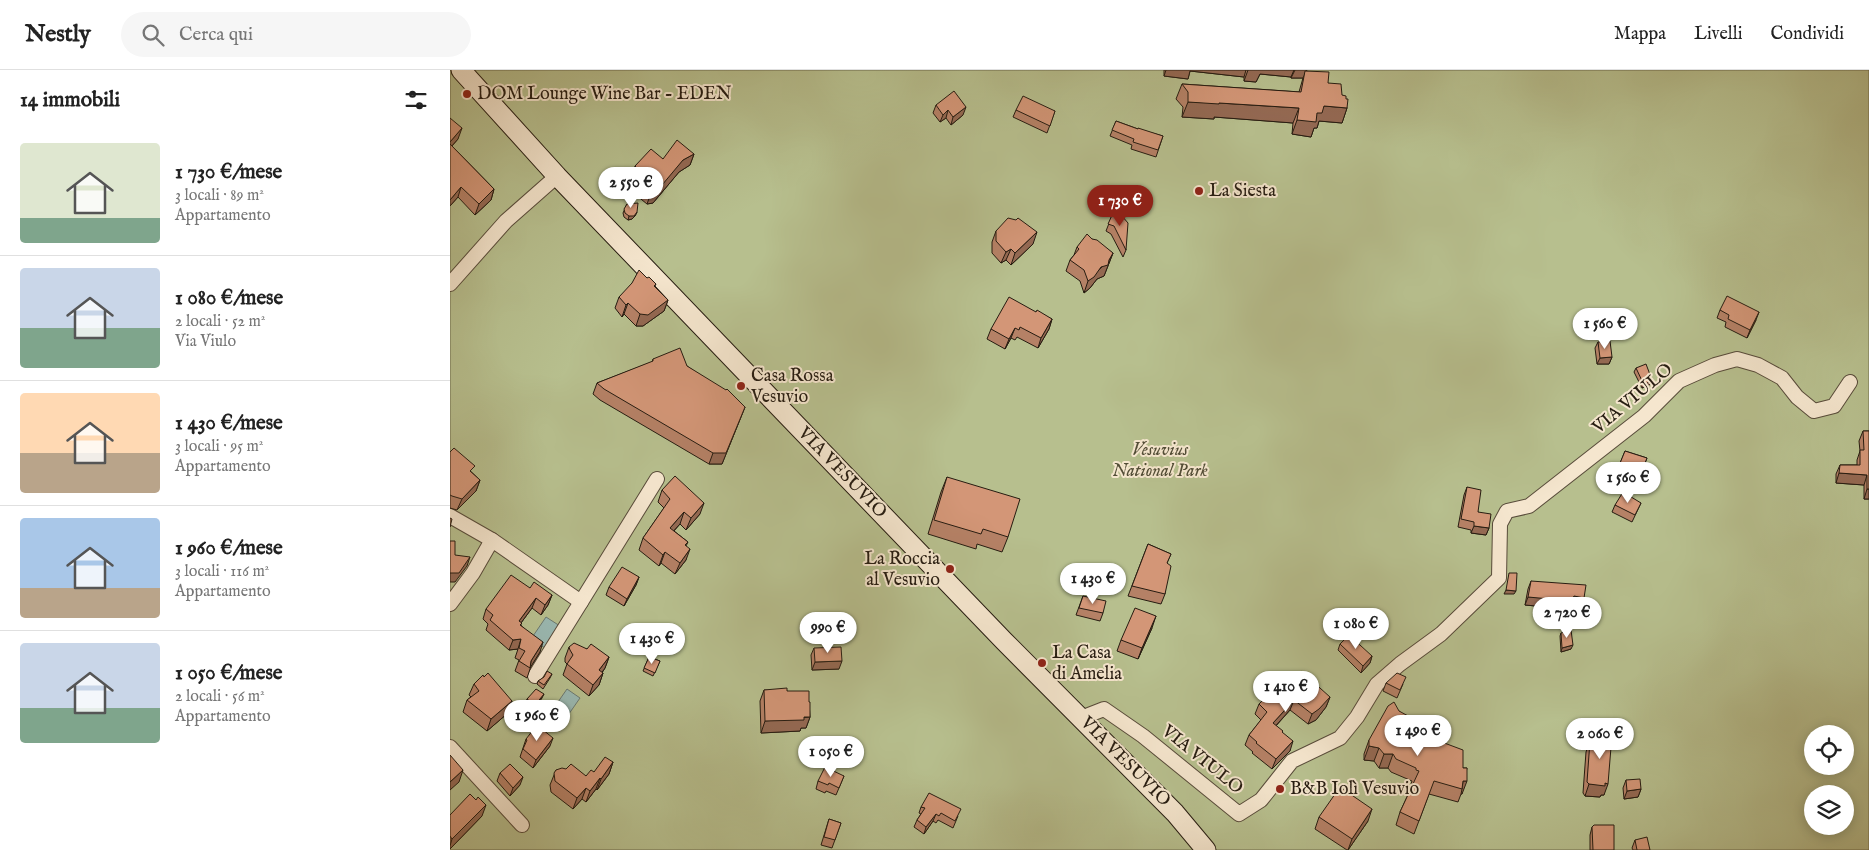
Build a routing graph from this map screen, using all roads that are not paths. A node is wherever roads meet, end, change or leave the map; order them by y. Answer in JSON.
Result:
{"nodes":[{"id":1,"x":461,"y":70,"type":"edge"},
{"id":2,"x":556,"y":176,"type":"junction"},
{"id":3,"x":450,"y":284,"type":"edge"},
{"id":4,"x":1850,"y":382,"type":"dead end"},
{"id":5,"x":657,"y":479,"type":"dead end"},
{"id":6,"x":450,"y":516,"type":"edge"},
{"id":7,"x":492,"y":540,"type":"junction"},
{"id":8,"x":581,"y":602,"type":"junction"},
{"id":9,"x":450,"y":604,"type":"edge"},
{"id":10,"x":535,"y":676,"type":"dead end"},
{"id":11,"x":1081,"y":718,"type":"junction"},
{"id":12,"x":450,"y":747,"type":"edge"},
{"id":13,"x":522,"y":825,"type":"dead end"},
{"id":14,"x":1206,"y":850,"type":"edge"}],
"edges":[{"from":1,"to":2,"type":"street","name":"VIA VESUVIO"},
{"from":2,"to":3,"type":"street"},
{"from":2,"to":11,"type":"street","name":"VIA VESUVIO"},
{"from":4,"to":11,"type":"street","name":"VIA VIULO"},
{"from":5,"to":8,"type":"street"},
{"from":6,"to":7,"type":"street"},
{"from":7,"to":8,"type":"street"},
{"from":7,"to":9,"type":"street"},
{"from":8,"to":10,"type":"street"},
{"from":11,"to":14,"type":"street","name":"VIA VESUVIO"},
{"from":12,"to":13,"type":"street"}]}
